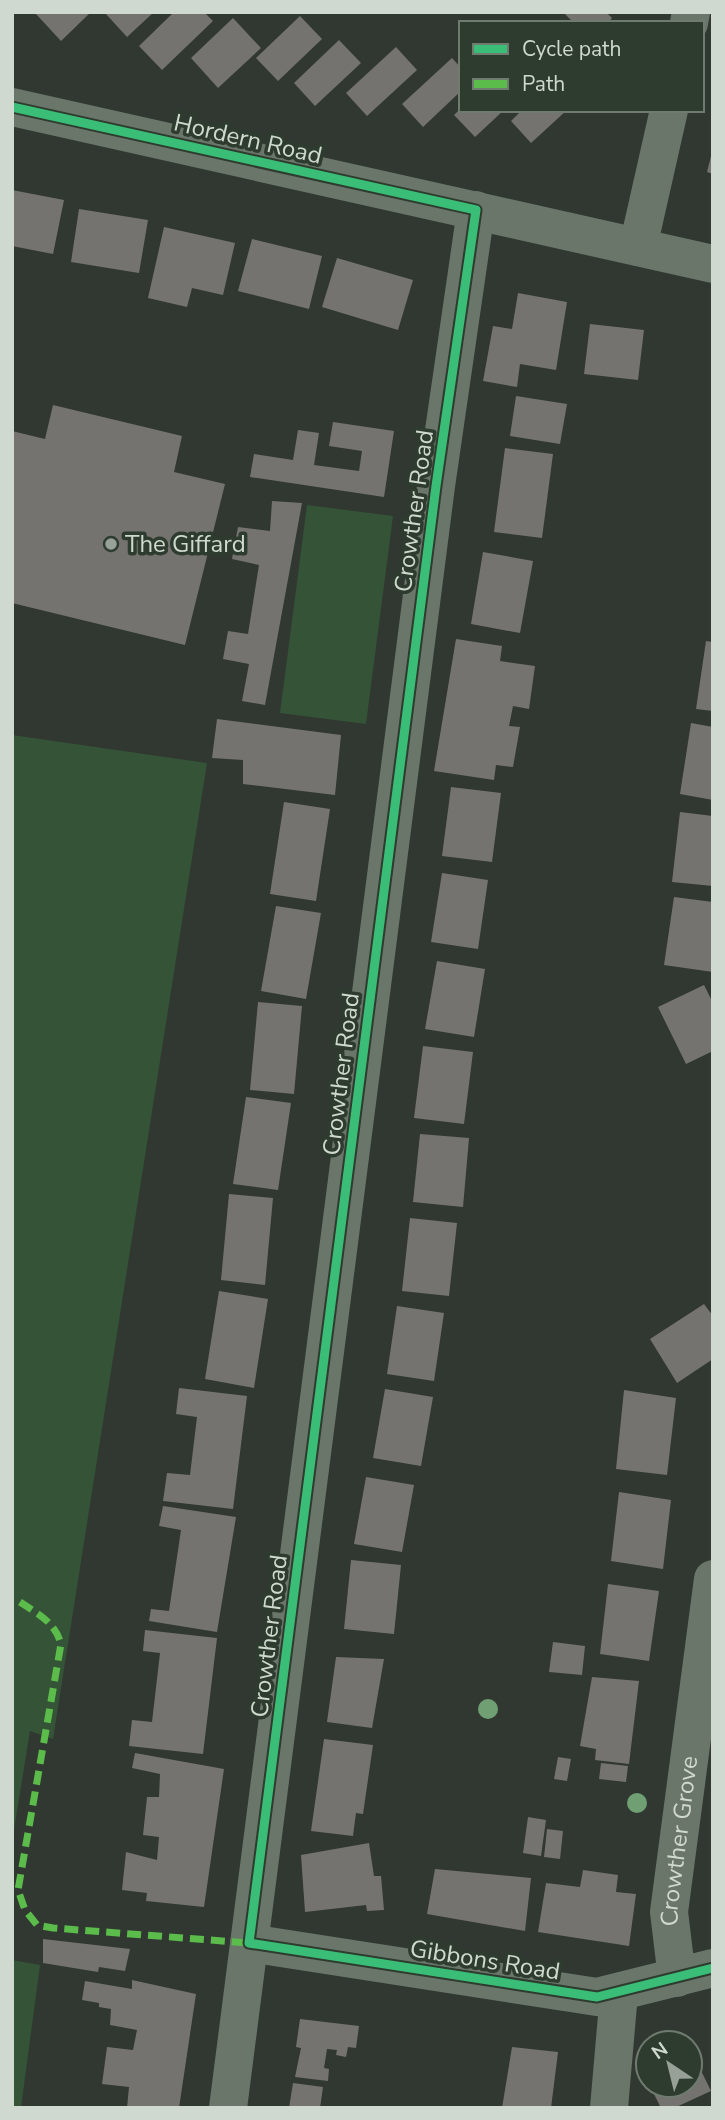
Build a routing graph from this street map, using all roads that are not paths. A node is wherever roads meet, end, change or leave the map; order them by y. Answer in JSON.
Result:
{"nodes":[{"id":1,"x":12,"y":107,"type":"edge"},
{"id":2,"x":669,"y":112,"type":"edge"},
{"id":3,"x":476,"y":210,"type":"junction"},
{"id":4,"x":638,"y":247,"type":"junction"},
{"id":5,"x":713,"y":264,"type":"edge"},
{"id":6,"x":713,"y":1579,"type":"edge"},
{"id":7,"x":249,"y":1943,"type":"junction"},
{"id":8,"x":695,"y":1973,"type":"edge"},
{"id":9,"x":619,"y":1993,"type":"junction"},
{"id":10,"x":228,"y":2108,"type":"edge"},
{"id":11,"x":609,"y":2108,"type":"edge"}],
"edges":[{"from":1,"to":3,"type":"street","name":"Hordern Road"},
{"from":2,"to":4,"type":"street"},
{"from":3,"to":4,"type":"street","name":"Hordern Road"},
{"from":3,"to":7,"type":"street","name":"Crowther Road"},
{"from":4,"to":5,"type":"street","name":"Hordern Road"},
{"from":6,"to":8,"type":"street","name":"Crowther Grove"},
{"from":7,"to":9,"type":"street","name":"Gibbons Road"},
{"from":7,"to":10,"type":"street","name":"Crowther Road"},
{"from":8,"to":9,"type":"street","name":"Gibbons Road"},
{"from":9,"to":11,"type":"street"}]}
